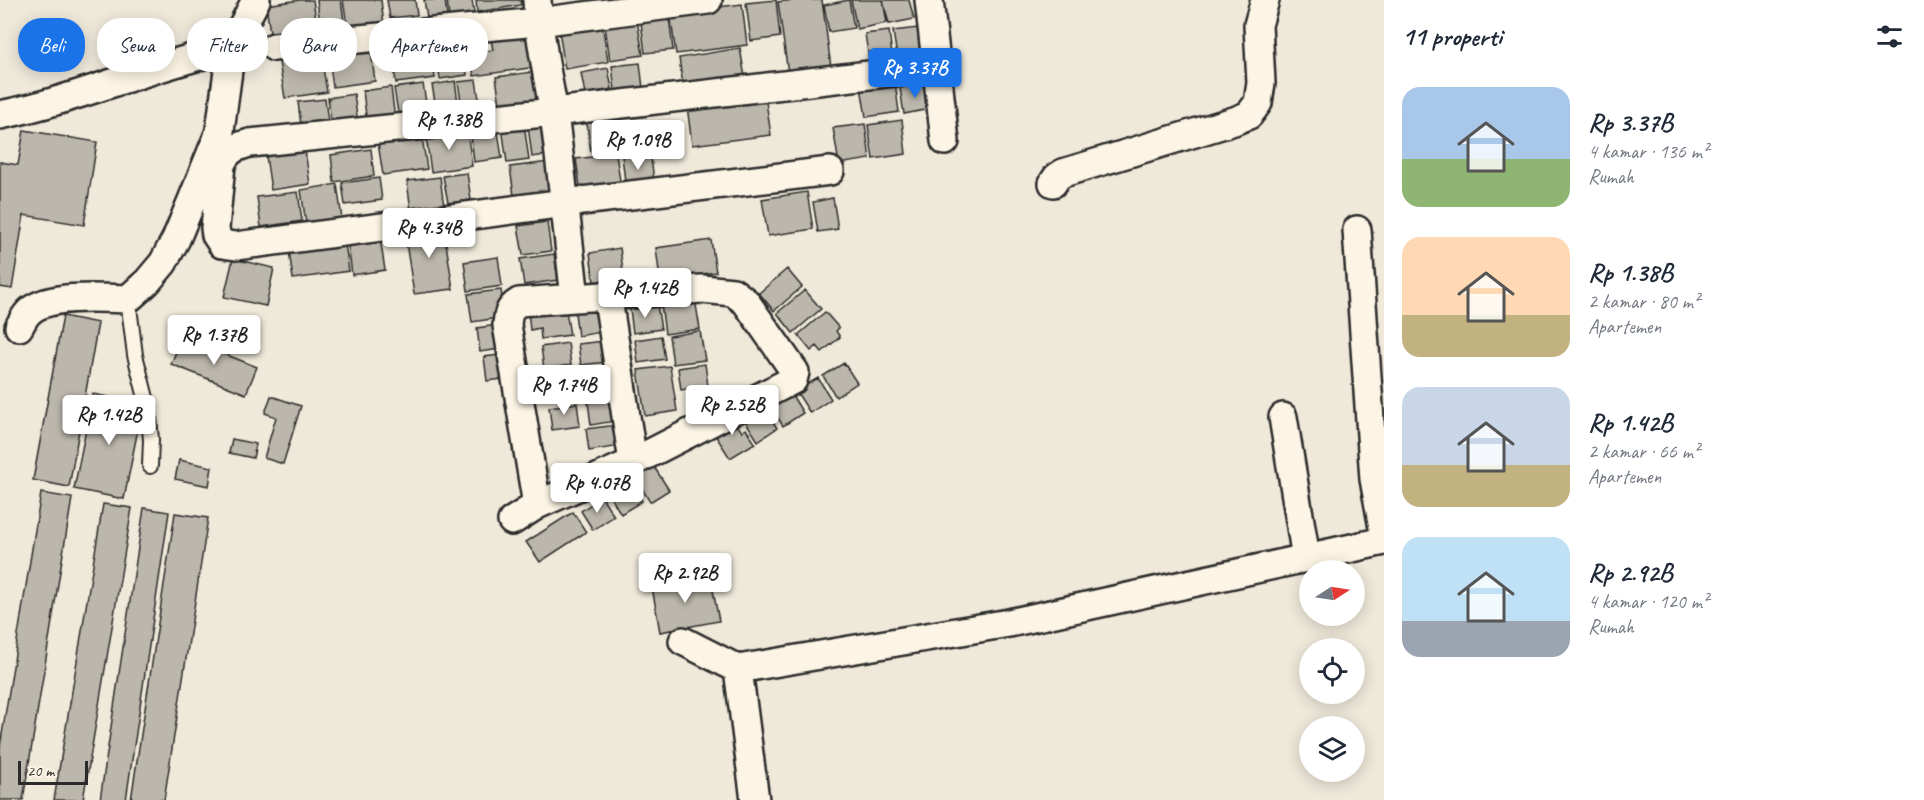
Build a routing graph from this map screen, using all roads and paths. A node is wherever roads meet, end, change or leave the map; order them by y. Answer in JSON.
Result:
{"nodes":[{"id":1,"x":256,"y":0,"type":"edge"},
{"id":2,"x":708,"y":0,"type":"edge"},
{"id":3,"x":929,"y":0,"type":"edge"},
{"id":4,"x":1265,"y":0,"type":"edge"},
{"id":5,"x":537,"y":11,"type":"edge"},
{"id":6,"x":247,"y":18,"type":"edge"},
{"id":7,"x":274,"y":47,"type":"dead end"},
{"id":8,"x":187,"y":59,"type":"edge"},
{"id":9,"x":937,"y":67,"type":"junction"},
{"id":10,"x":228,"y":72,"type":"edge"},
{"id":11,"x":554,"y":112,"type":"junction"},
{"id":12,"x":0,"y":115,"type":"edge"},
{"id":13,"x":945,"y":141,"type":"dead end"},
{"id":14,"x":830,"y":171,"type":"dead end"},
{"id":15,"x":1053,"y":183,"type":"dead end"},
{"id":16,"x":565,"y":203,"type":"junction"},
{"id":17,"x":1357,"y":230,"type":"dead end"},
{"id":18,"x":605,"y":295,"type":"junction"},
{"id":19,"x":575,"y":298,"type":"junction"},
{"id":20,"x":128,"y":299,"type":"junction"},
{"id":21,"x":19,"y":327,"type":"dead end"},
{"id":22,"x":1283,"y":417,"type":"dead end"},
{"id":23,"x":633,"y":462,"type":"junction"},
{"id":24,"x":150,"y":466,"type":"dead end"},
{"id":25,"x":537,"y":505,"type":"junction"},
{"id":26,"x":512,"y":521,"type":"dead end"},
{"id":27,"x":1384,"y":533,"type":"edge"},
{"id":28,"x":1384,"y":541,"type":"edge"},
{"id":29,"x":1306,"y":558,"type":"junction"},
{"id":30,"x":683,"y":641,"type":"dead end"},
{"id":31,"x":738,"y":669,"type":"junction"},
{"id":32,"x":755,"y":800,"type":"edge"}],
"edges":[{"from":1,"to":6,"type":"street"},
{"from":2,"to":5,"type":"street"},
{"from":3,"to":9,"type":"street"},
{"from":4,"to":15,"type":"street"},
{"from":5,"to":7,"type":"street"},
{"from":5,"to":11,"type":"street"},
{"from":8,"to":12,"type":"street"},
{"from":9,"to":11,"type":"street"},
{"from":9,"to":13,"type":"street"},
{"from":10,"to":20,"type":"street"},
{"from":11,"to":16,"type":"street"},
{"from":11,"to":16,"type":"street"},
{"from":14,"to":16,"type":"street"},
{"from":16,"to":19,"type":"street"},
{"from":17,"to":27,"type":"street"},
{"from":18,"to":19,"type":"street"},
{"from":18,"to":23,"type":"street"},
{"from":18,"to":23,"type":"street"},
{"from":19,"to":25,"type":"street"},
{"from":20,"to":21,"type":"street"},
{"from":20,"to":24,"type":"lane"},
{"from":22,"to":29,"type":"street"},
{"from":23,"to":25,"type":"street"},
{"from":25,"to":26,"type":"street"},
{"from":28,"to":29,"type":"street"},
{"from":29,"to":31,"type":"street"},
{"from":30,"to":31,"type":"street"},
{"from":31,"to":32,"type":"street"}]}
